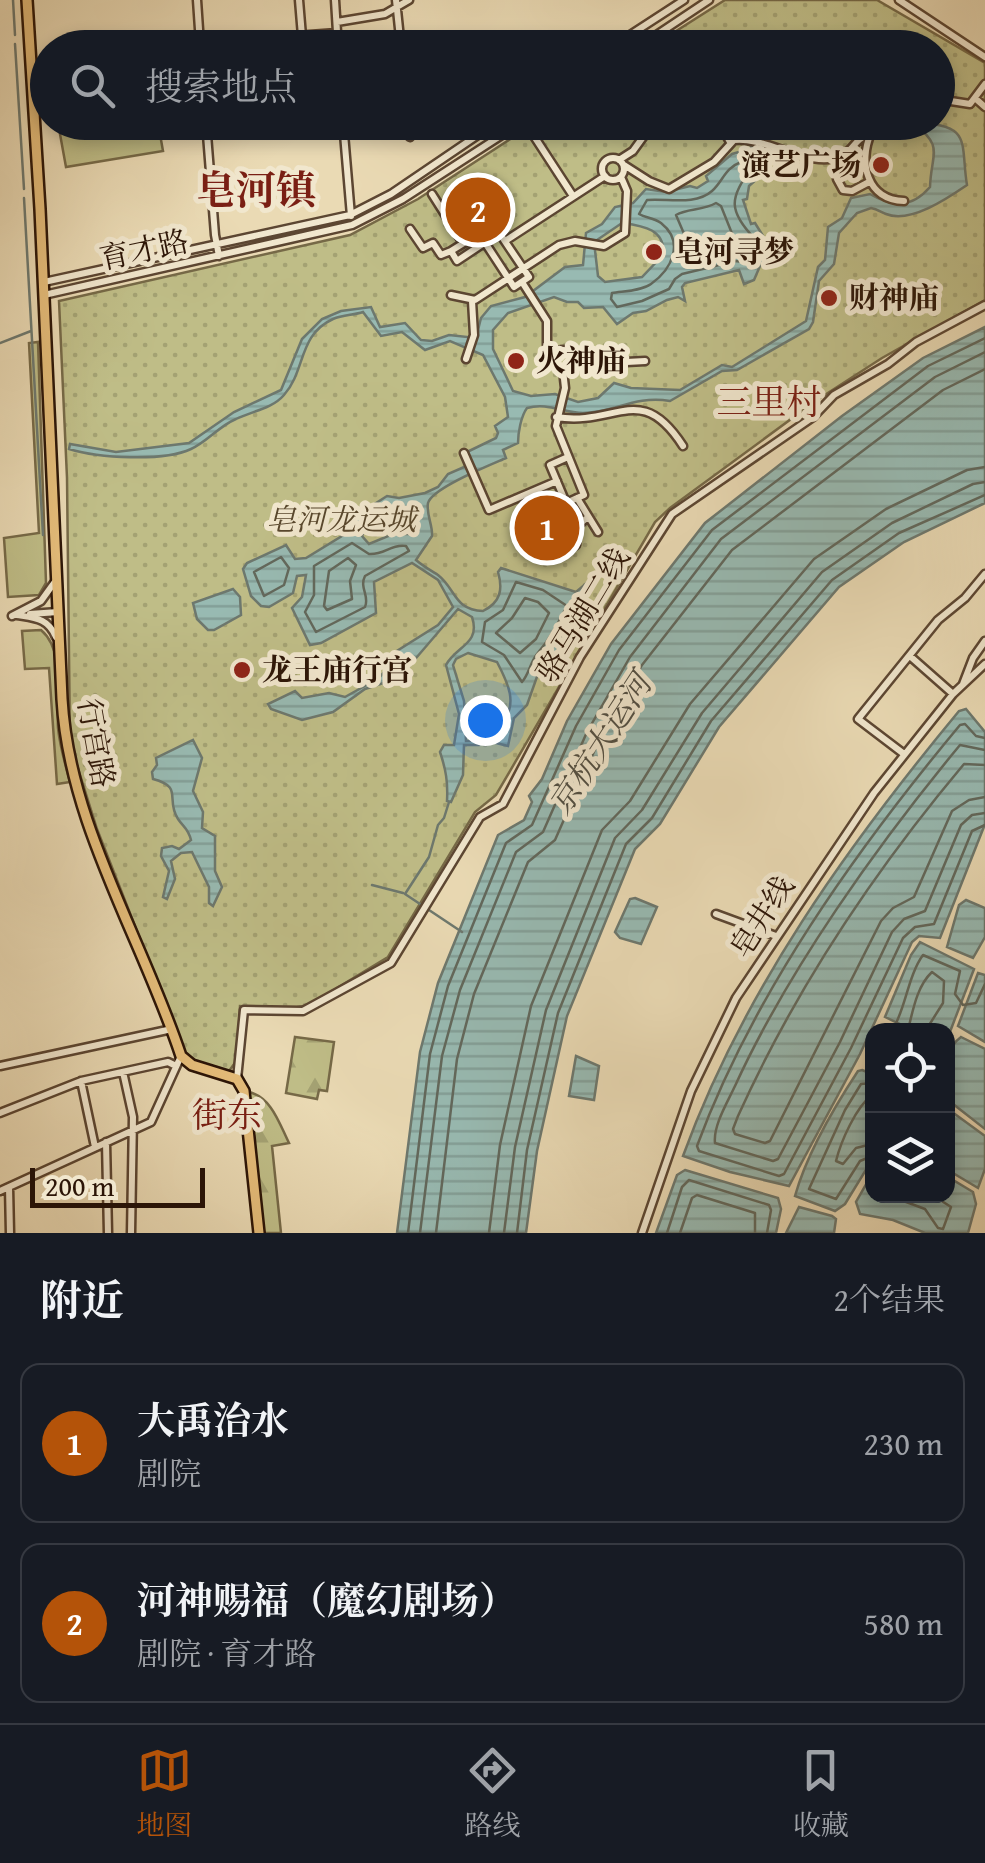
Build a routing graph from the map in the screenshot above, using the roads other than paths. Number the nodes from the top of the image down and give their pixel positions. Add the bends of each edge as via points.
1 (27, 0) edge
2 (197, 0) edge
3 (300, 0) edge
4 (335, 0) edge
5 (410, 0) edge
6 (684, 0) edge
7 (709, 0) edge
8 (899, 0) edge
9 (396, 4) edge
10 (669, 4) edge
11 (337, 22) junction
12 (199, 30) edge
13 (302, 30) edge
14 (338, 30) edge
15 (398, 30) edge
16 (634, 30) edge
17 (663, 30) edge
18 (944, 30) edge
19 (955, 37) edge
20 (30, 50) edge
21 (985, 57) edge
22 (985, 84) edge
23 (976, 100) junction
24 (955, 103) edge
25 (985, 107) edge
26 (35, 140) edge
27 (207, 140) edge
28 (344, 140) edge
29 (470, 140) edge
30 (494, 140) edge
31 (537, 140) edge
32 (639, 140) edge
33 (742, 140) edge
34 (752, 140) edge
35 (862, 140) edge
36 (868, 140) edge
37 (730, 142) joint
38 (601, 150) dead end
39 (838, 157) junction
40 (607, 160) junction
41 (621, 162) junction
42 (842, 168) junction
43 (864, 169) junction
44 (605, 176) junction
45 (621, 177) junction
46 (870, 182) junction
47 (432, 194) dead end
48 (573, 196) junction
49 (904, 201) dead end
50 (350, 214) junction
51 (352, 225) junction
52 (410, 228) dead end
53 (480, 239) junction
54 (505, 241) junction
55 (463, 243) junction
56 (216, 244) junction
57 (451, 251) junction
58 (219, 256) junction
59 (523, 269) junction
60 (508, 279) junction
61 (44, 282) junction
62 (522, 282) junction
63 (44, 295) junction
64 (451, 295) dead end
65 (472, 301) junction
66 (985, 306) edge
67 (554, 355) junction
68 (466, 359) dead end
69 (646, 361) dead end
70 (567, 368) junction
71 (556, 417) junction
72 (683, 446) dead end
73 (464, 453) dead end
74 (568, 457) junction
75 (557, 481) junction
76 (577, 498) junction
77 (587, 518) junction
78 (598, 532) dead end
79 (549, 558) dead end
80 (57, 568) junction
81 (984, 576) edge
82 (985, 587) edge
83 (59, 612) junction
84 (0, 616) edge
85 (14, 616) junction
86 (985, 642) edge
87 (60, 651) junction
88 (911, 657) junction
89 (985, 664) edge
90 (963, 685) junction
91 (953, 694) junction
92 (904, 754) junction
93 (716, 914) dead end
94 (776, 936) junction
95 (172, 1029) junction
96 (179, 1061) junction
97 (0, 1066) edge
98 (123, 1072) junction
99 (237, 1079) junction
100 (81, 1081) junction
101 (0, 1113) edge
102 (132, 1130) junction
103 (106, 1142) junction
104 (95, 1147) junction
105 (9, 1186) junction
106 (0, 1191) edge
107 (10, 1233) edge
108 (108, 1233) edge
109 (132, 1233) edge
110 (259, 1233) edge
111 (642, 1233) edge

1 - 20 main road, 行宫路
2 - 12 street
3 - 13 street
4 - 11 street
5 - 9 street
6 - 10 street
7 - 17 street
8 - 18 street
9 - 11 street
9 - 15 street
10 - 16 street
11 - 14 street
19 - 21 street
22 - 23 street
23 - 24 street
23 - 25 street
26 - 61 main road, 行宫路
27 - 56 street
28 - 50 street
29 - 50 street, 育才路
30 - 51 street, 育才路
31 - 48 street
32 - 41 street
33 - 37 street
34 - 39 street via 811,157
35 - 39 street
36 - 43 street
37 - 41 street via 714,162 669,189
38 - 40 street
39 - 42 street
40 - 41 street
40 - 44 street
41 - 45 street
42 - 43 street
42 - 46 street via 837,179 843,190
43 - 46 street
44 - 45 street
44 - 48 street
45 - 59 street via 625,233 604,246 564,243
46 - 49 street
47 - 55 street
48 - 54 street
50 - 51 street
50 - 56 street, 育才路
51 - 58 street, 育才路
52 - 57 street via 423,248 433,243 441,255
53 - 54 street via 496,228
53 - 55 street
53 - 57 street via 481,246 458,261
53 - 60 street
54 - 59 street
55 - 57 street
56 - 58 street
56 - 61 street, 育才路
58 - 63 street, 育才路
59 - 60 street
59 - 62 street via 528,278
60 - 62 street via 514,287
60 - 65 street
61 - 63 main road, 行宫路
62 - 67 street via 547,321
63 - 80 main road, 行宫路
64 - 65 street
65 - 68 street via 474,335
66 - 99 street, 骆马湖二线 via 834,395 813,417 664,522 580,657 504,804 480,817 390,963 303,1012 244,1010
67 - 70 street via 553,364
67 - 70 street via 566,351 572,359
69 - 70 street
70 - 71 street
71 - 72 street via 585,420 646,410 664,420
71 - 74 street
73 - 75 street via 489,510
74 - 75 street via 550,465
74 - 76 street via 584,495
75 - 76 street via 566,503
76 - 77 street
77 - 78 street
77 - 79 street via 578,525 576,545
80 - 83 main road, 行宫路
80 - 85 street via 46,596
81 - 82 street
81 - 88 street
83 - 85 street
83 - 87 main road, 行宫路
84 - 85 street
85 - 87 street via 48,623
86 - 90 street
87 - 95 main road, 行宫路 via 64,734 78,794
88 - 91 street
88 - 92 street via 858,719
89 - 90 street, 皂井线
90 - 91 street, 皂井线
91 - 92 street, 皂井线
92 - 94 street, 皂井线
93 - 94 street
94 - 111 street, 皂井线 via 714,1038
95 - 96 main road, 行宫路
95 - 97 street
96 - 98 street
96 - 99 main road
96 - 102 street via 154,1118
98 - 100 street
98 - 102 street
99 - 110 main road via 244,1092
100 - 101 street
100 - 104 street
102 - 103 street
102 - 109 street
103 - 104 street
103 - 108 street
104 - 105 street
105 - 106 street
105 - 107 street

